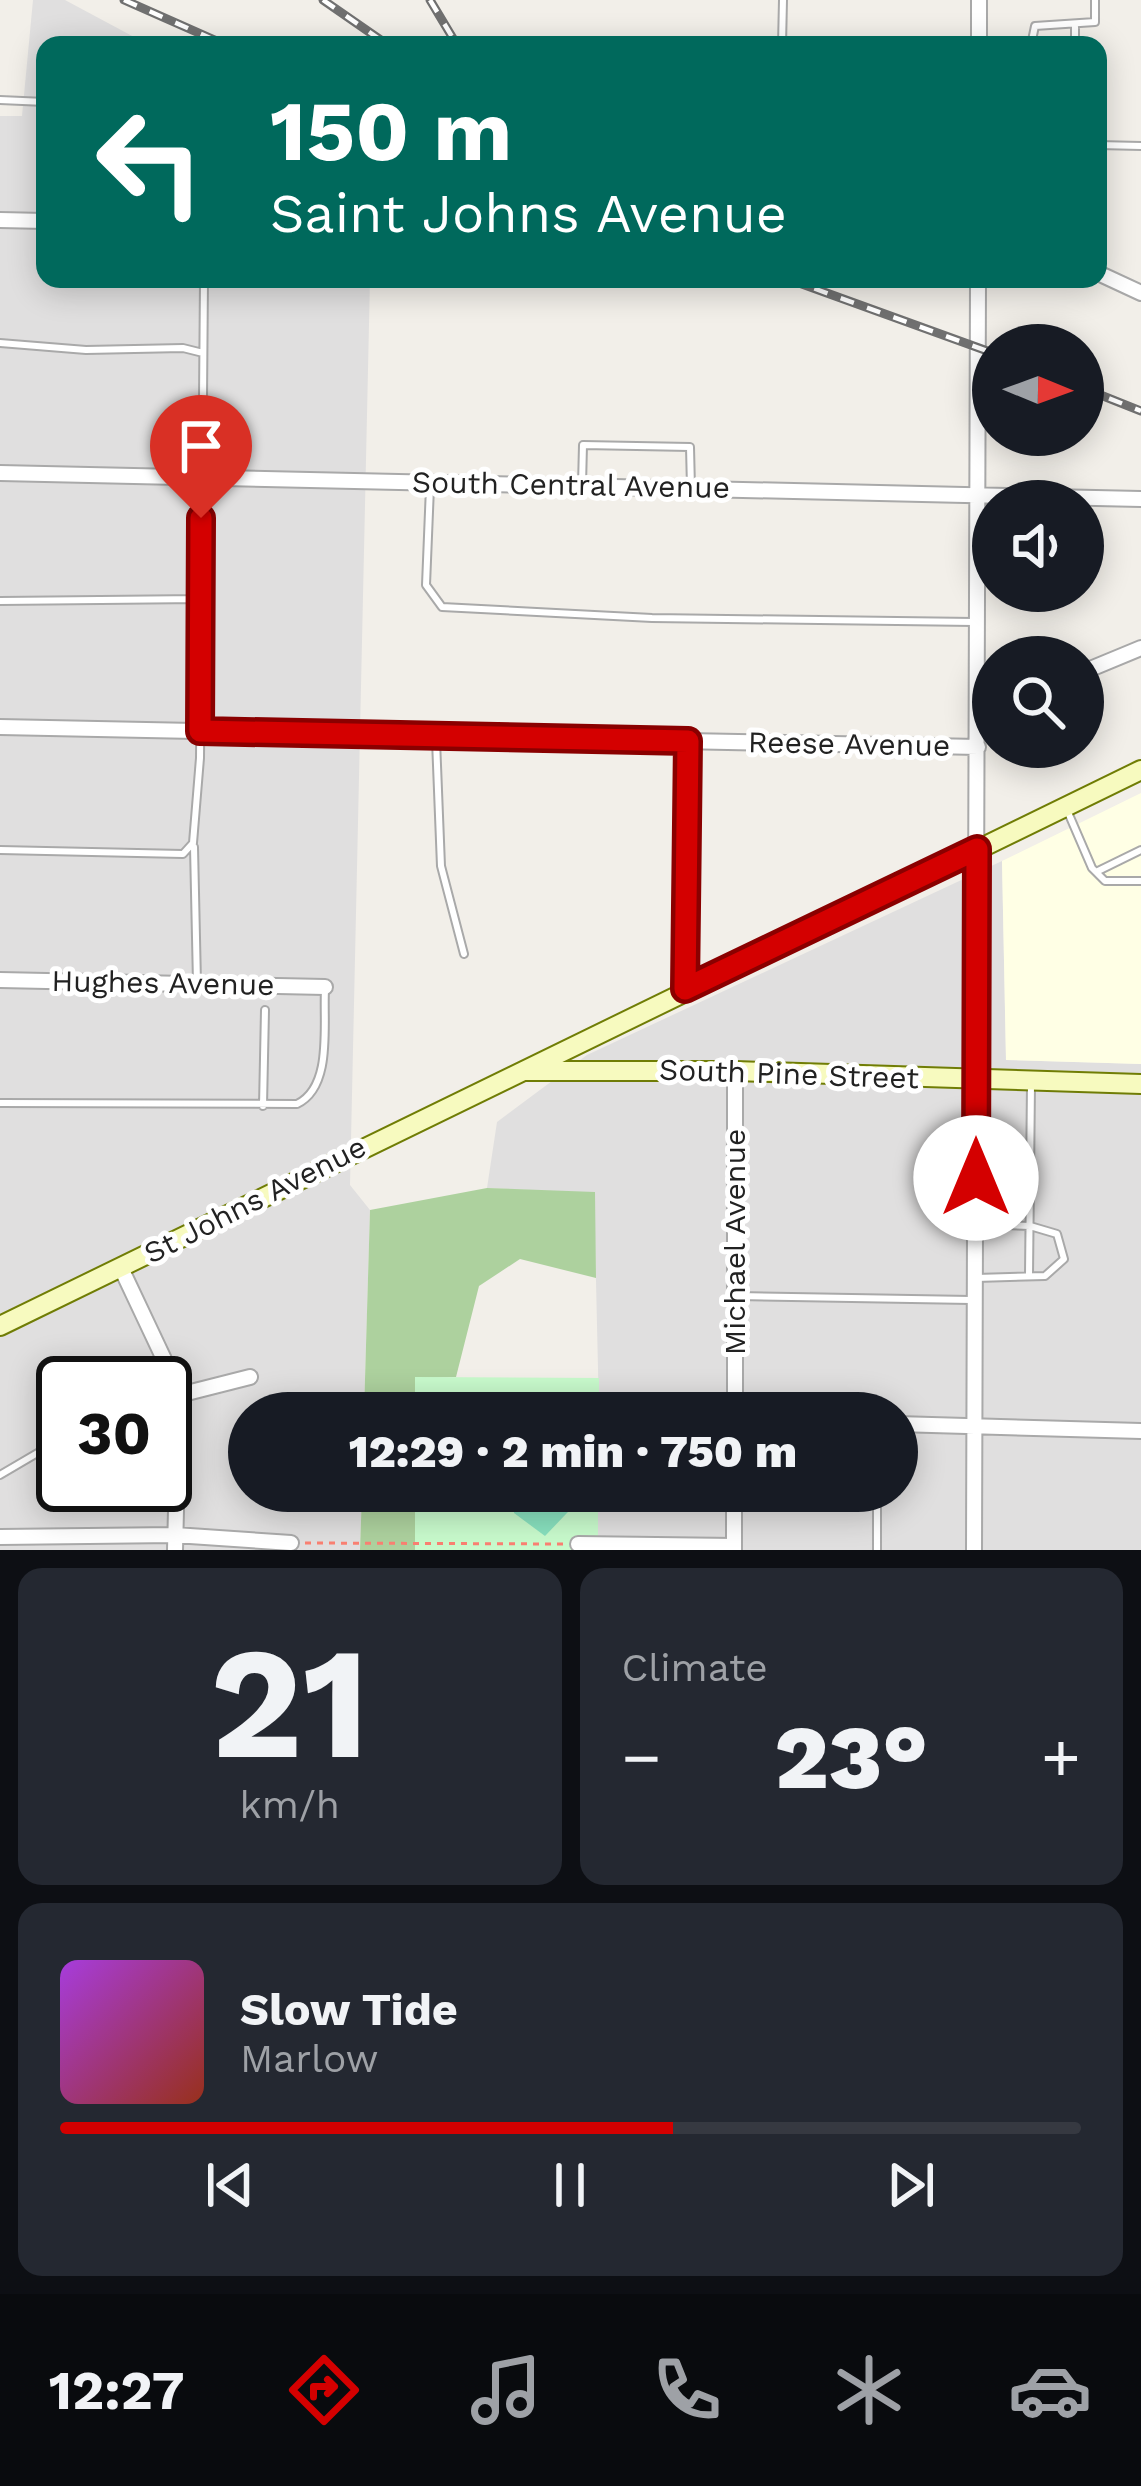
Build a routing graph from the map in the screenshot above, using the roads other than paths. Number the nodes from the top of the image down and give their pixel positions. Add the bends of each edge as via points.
1 (783, 0) edge
2 (979, 0) edge
3 (1095, 0) edge
4 (1075, 26) junction
5 (782, 36) edge
6 (979, 36) edge
7 (1032, 36) edge
8 (1075, 36) edge
9 (0, 100) edge
10 (36, 101) edge
11 (1107, 145) edge
12 (1141, 146) edge
13 (0, 220) edge
14 (36, 221) edge
15 (1107, 277) edge
16 (204, 288) edge
17 (978, 288) edge
18 (1141, 293) edge
19 (0, 343) edge
20 (203, 353) junction
21 (0, 473) edge
22 (201, 478) junction
23 (978, 480) edge
24 (430, 483) junction
25 (582, 486) junction
26 (691, 488) junction
27 (972, 493) edge
28 (1104, 498) edge
29 (1141, 499) edge
30 (201, 599) junction
31 (0, 601) edge
32 (978, 612) edge
33 (978, 623) junction
34 (978, 636) edge
35 (1141, 648) edge
36 (1104, 663) edge
37 (0, 728) edge
38 (200, 731) junction
39 (436, 736) junction
40 (688, 741) junction
41 (972, 747) edge
42 (977, 768) edge
43 (1141, 770) edge
44 (1066, 807) junction
45 (194, 843) junction
46 (977, 849) junction
47 (0, 850) edge
48 (1141, 850) edge
49 (1094, 870) junction
50 (1141, 881) edge
51 (464, 954) dead end
52 (0, 980) edge
53 (197, 984) junction
54 (325, 987) joint
55 (685, 989) junction
56 (265, 1010) dead end
57 (735, 1071) junction
58 (510, 1073) junction
59 (977, 1079) junction
60 (1031, 1081) junction
61 (1141, 1084) edge
62 (0, 1103) edge
63 (263, 1106) junction
64 (976, 1224) junction
65 (1030, 1226) junction
66 (121, 1268) junction
67 (1029, 1276) junction
68 (976, 1278) junction
69 (735, 1296) junction
70 (976, 1300) junction
71 (0, 1326) edge
72 (157, 1356) edge
73 (250, 1377) dead end
74 (192, 1390) edge
75 (735, 1392) edge
76 (918, 1425) edge
77 (975, 1426) junction
78 (1141, 1431) edge
79 (36, 1454) edge
80 (0, 1475) edge
81 (174, 1512) edge
82 (734, 1512) edge
83 (877, 1512) edge
84 (0, 1537) edge
85 (175, 1542) edge
86 (578, 1544) road end
87 (291, 1546) edge
88 (734, 1548) edge
89 (877, 1550) edge
90 (974, 1550) edge

1 - 5 lane
2 - 6 street
3 - 4 lane via 1095,22
4 - 7 lane via 1035,26
4 - 8 lane
9 - 10 lane
11 - 12 lane
13 - 14 street
15 - 18 street
16 - 20 lane
17 - 23 street
19 - 20 lane
20 - 22 lane
21 - 22 street, South Central Avenue
22 - 24 street, South Central Avenue
22 - 30 lane
24 - 25 street, South Central Avenue
24 - 33 lane via 426,585 442,607
25 - 26 street, South Central Avenue
25 - 26 lane via 584,445 648,446 691,447
26 - 27 street, South Central Avenue
28 - 29 street, South Central Avenue
30 - 31 lane
30 - 38 lane
32 - 33 street
33 - 34 street
35 - 36 street
37 - 38 street, Reese Avenue
38 - 39 street, Reese Avenue
38 - 45 lane
39 - 40 street, Reese Avenue
39 - 51 lane via 441,866
40 - 41 street, Reese Avenue
40 - 55 street
42 - 46 street
43 - 44 main road, St Johns Avenue
44 - 46 main road, St Johns Avenue
44 - 49 lane
45 - 47 lane via 182,854
45 - 53 lane
46 - 55 main road, St Johns Avenue
46 - 59 street
48 - 49 lane
49 - 50 lane via 1105,881
52 - 53 street, Hughes Avenue
53 - 54 street, Hughes Avenue
54 - 63 lane via 314,1092 291,1106
55 - 58 main road, St Johns Avenue
56 - 63 lane
57 - 58 main road, South Pine Street
57 - 59 main road, South Pine Street
57 - 69 street, Michael Avenue
58 - 66 main road, St Johns Avenue
59 - 60 main road, South Pine Street
59 - 64 street
60 - 61 main road, South Pine Street
60 - 65 lane
62 - 63 lane
64 - 65 lane
64 - 68 street
65 - 67 lane
65 - 67 lane via 1057,1234 1064,1259 1045,1276
66 - 71 main road, St Johns Avenue
66 - 72 street
67 - 68 lane
68 - 70 street
69 - 70 lane
69 - 75 street, Michael Avenue
70 - 77 street
73 - 74 street
76 - 77 street
77 - 78 street
77 - 90 street
79 - 80 lane
81 - 85 street
82 - 88 street
83 - 89 lane
84 - 85 street
85 - 87 street
86 - 88 street

